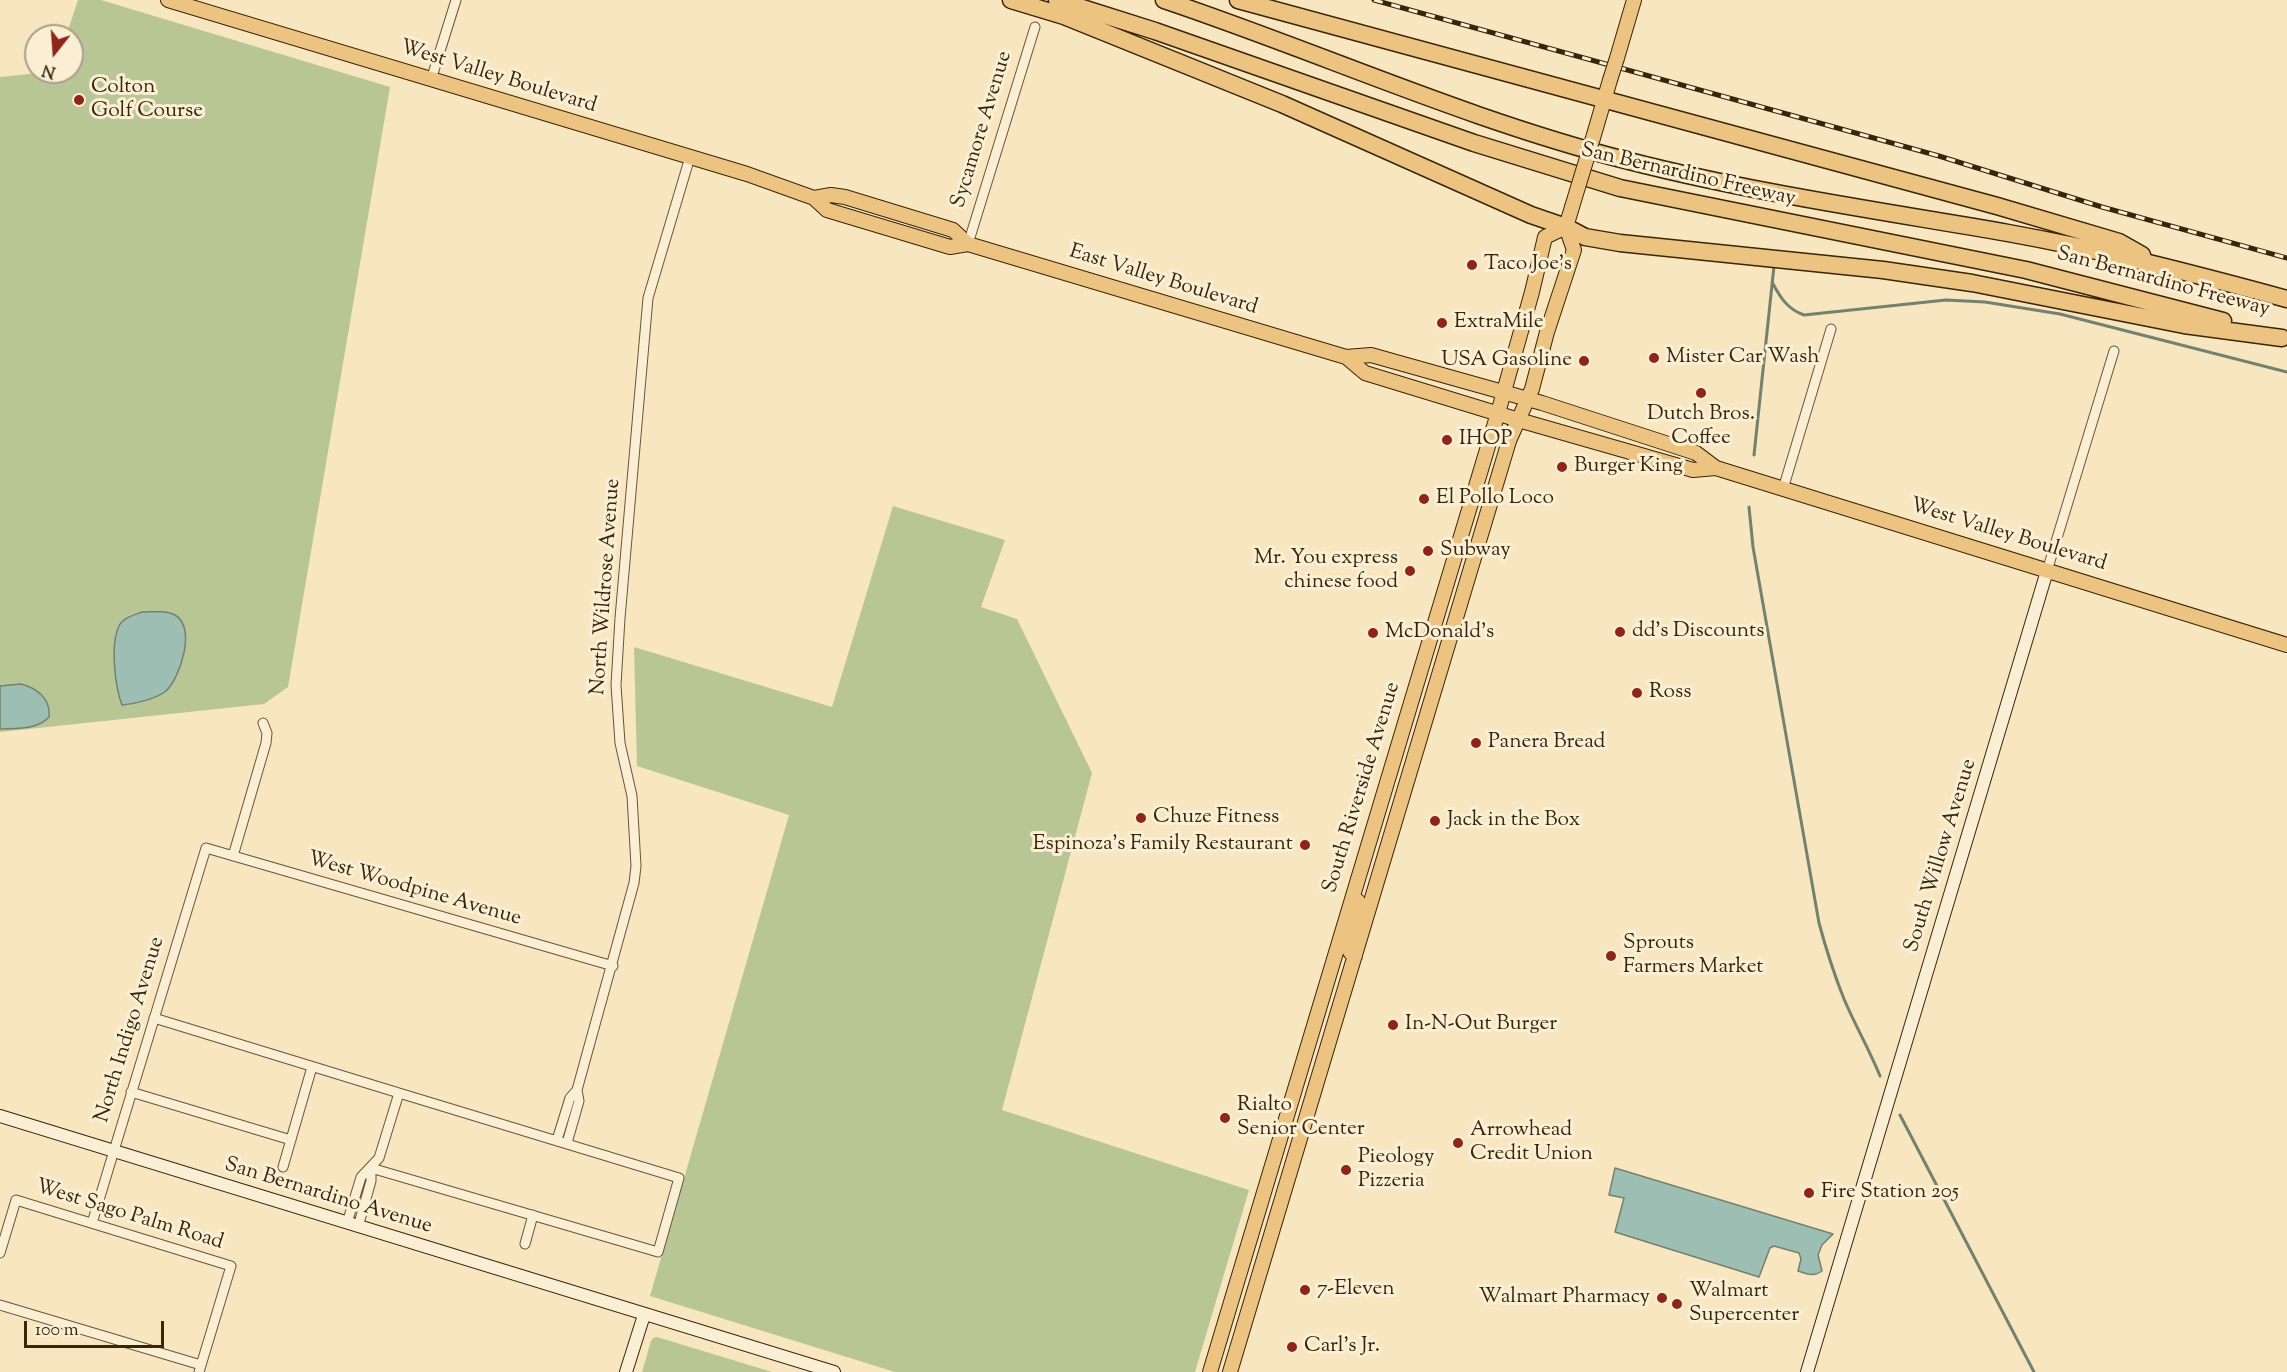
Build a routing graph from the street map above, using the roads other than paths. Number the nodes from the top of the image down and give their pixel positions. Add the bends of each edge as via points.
1 (168, 0) edge
2 (456, 0) edge
3 (1011, 0) edge
4 (1057, 0) edge
5 (1164, 0) edge
6 (1238, 0) edge
7 (1634, 0) edge
8 (1035, 27) dead end
9 (431, 80) junction
10 (1602, 109) junction
11 (690, 157) junction
12 (1566, 227) junction
13 (968, 244) junction
14 (2158, 264) junction
15 (2287, 299) edge
16 (1831, 329) dead end
17 (2285, 339) edge
18 (2114, 351) dead end
19 (1346, 357) junction
20 (1508, 394) junction
21 (1527, 399) junction
22 (1508, 417) junction
23 (1716, 468) junction
24 (1783, 489) junction
25 (2047, 570) junction
26 (2287, 645) edge
27 (263, 723) dead end
28 (206, 848) joint
29 (233, 856) junction
30 (1354, 891) junction
31 (1355, 956) junction
32 (613, 966) junction
33 (154, 1018) junction
34 (312, 1067) junction
35 (578, 1090) junction
36 (131, 1092) junction
37 (399, 1093) junction
38 (0, 1116) edge
39 (291, 1140) junction
40 (557, 1140) junction
41 (567, 1143) junction
42 (113, 1150) junction
43 (283, 1167) dead end
44 (371, 1168) junction
45 (533, 1215) junction
46 (92, 1223) junction
47 (352, 1225) junction
48 (525, 1244) dead end
49 (0, 1253) edge
50 (0, 1305) edge
51 (644, 1314) junction
52 (200, 1368) edge
53 (626, 1372) edge
54 (834, 1372) edge
55 (1210, 1372) edge
56 (1230, 1372) edge
57 (1807, 1372) edge

1 - 9 main road, West Valley Boulevard
2 - 9 street
3 - 12 highway via 1064,16 1271,100
4 - 17 highway, San Bernardino Freeway via 1486,147 1620,188 2026,270
5 - 14 highway, San Bernardino Freeway via 1484,117 1627,161 1783,195 2010,233
6 - 10 highway
7 - 10 main road, South Riverside Avenue, bridge
8 - 13 street, Sycamore Avenue
9 - 11 main road, West Valley Boulevard
10 - 12 main road, South Riverside Avenue, bridge
10 - 14 highway via 1987,203 2108,238
11 - 13 main road, West Valley Boulevard via 814,198 845,197 953,230
11 - 32 street, North Wildrose Avenue via 647,308 616,685 620,743 632,796 636,866
12 - 17 highway via 1585,237 1620,243 1883,270 1972,283 2184,325
12 - 20 main road, South Riverside Avenue via 1545,237
12 - 21 main road, South Riverside Avenue via 1574,250
13 - 19 main road, East Valley Boulevard
14 - 15 highway, San Bernardino Freeway
16 - 24 street
18 - 25 street, South Willow Avenue
19 - 20 main road, East Valley Boulevard via 1371,354
19 - 22 main road, East Valley Boulevard via 1365,373
20 - 21 main road, West Valley Boulevard
20 - 22 main road, South Riverside Avenue
21 - 22 main road, South Riverside Avenue
21 - 23 main road, West Valley Boulevard via 1696,453
22 - 23 main road, West Valley Boulevard via 1694,470
22 - 30 main road, South Riverside Avenue
22 - 31 main road, South Riverside Avenue
23 - 24 main road, West Valley Boulevard
24 - 25 main road, West Valley Boulevard
25 - 26 main road, West Valley Boulevard
25 - 57 street, South Willow Avenue
27 - 29 street via 266,743
28 - 29 street, West Woodpine Avenue
28 - 33 street, North Indigo Avenue
29 - 32 street, West Woodpine Avenue
30 - 31 main road via 1359,904 1349,945
30 - 55 main road, South Riverside Avenue
31 - 56 main road, South Riverside Avenue
32 - 35 street, North Wildrose Avenue
33 - 34 street
33 - 36 street, North Indigo Avenue
34 - 37 street
34 - 39 street
35 - 40 street, North Wildrose Avenue via 570,1098
35 - 41 street, North Wildrose Avenue via 579,1101
36 - 39 street
36 - 42 street, North Indigo Avenue
37 - 40 street
37 - 44 street via 383,1147
38 - 42 street, San Bernardino Avenue
39 - 43 street
40 - 41 street
41 - 45 street via 679,1178 658,1252
42 - 46 street, North Indigo Avenue
42 - 47 street, San Bernardino Avenue
44 - 45 street
44 - 47 street via 371,1181
45 - 48 street
46 - 49 street, West Sago Palm Road via 16,1200
46 - 52 street, West Sago Palm Road via 231,1266
47 - 51 street, San Bernardino Avenue
50 - 52 street
51 - 53 street
51 - 54 street, San Bernardino Avenue

